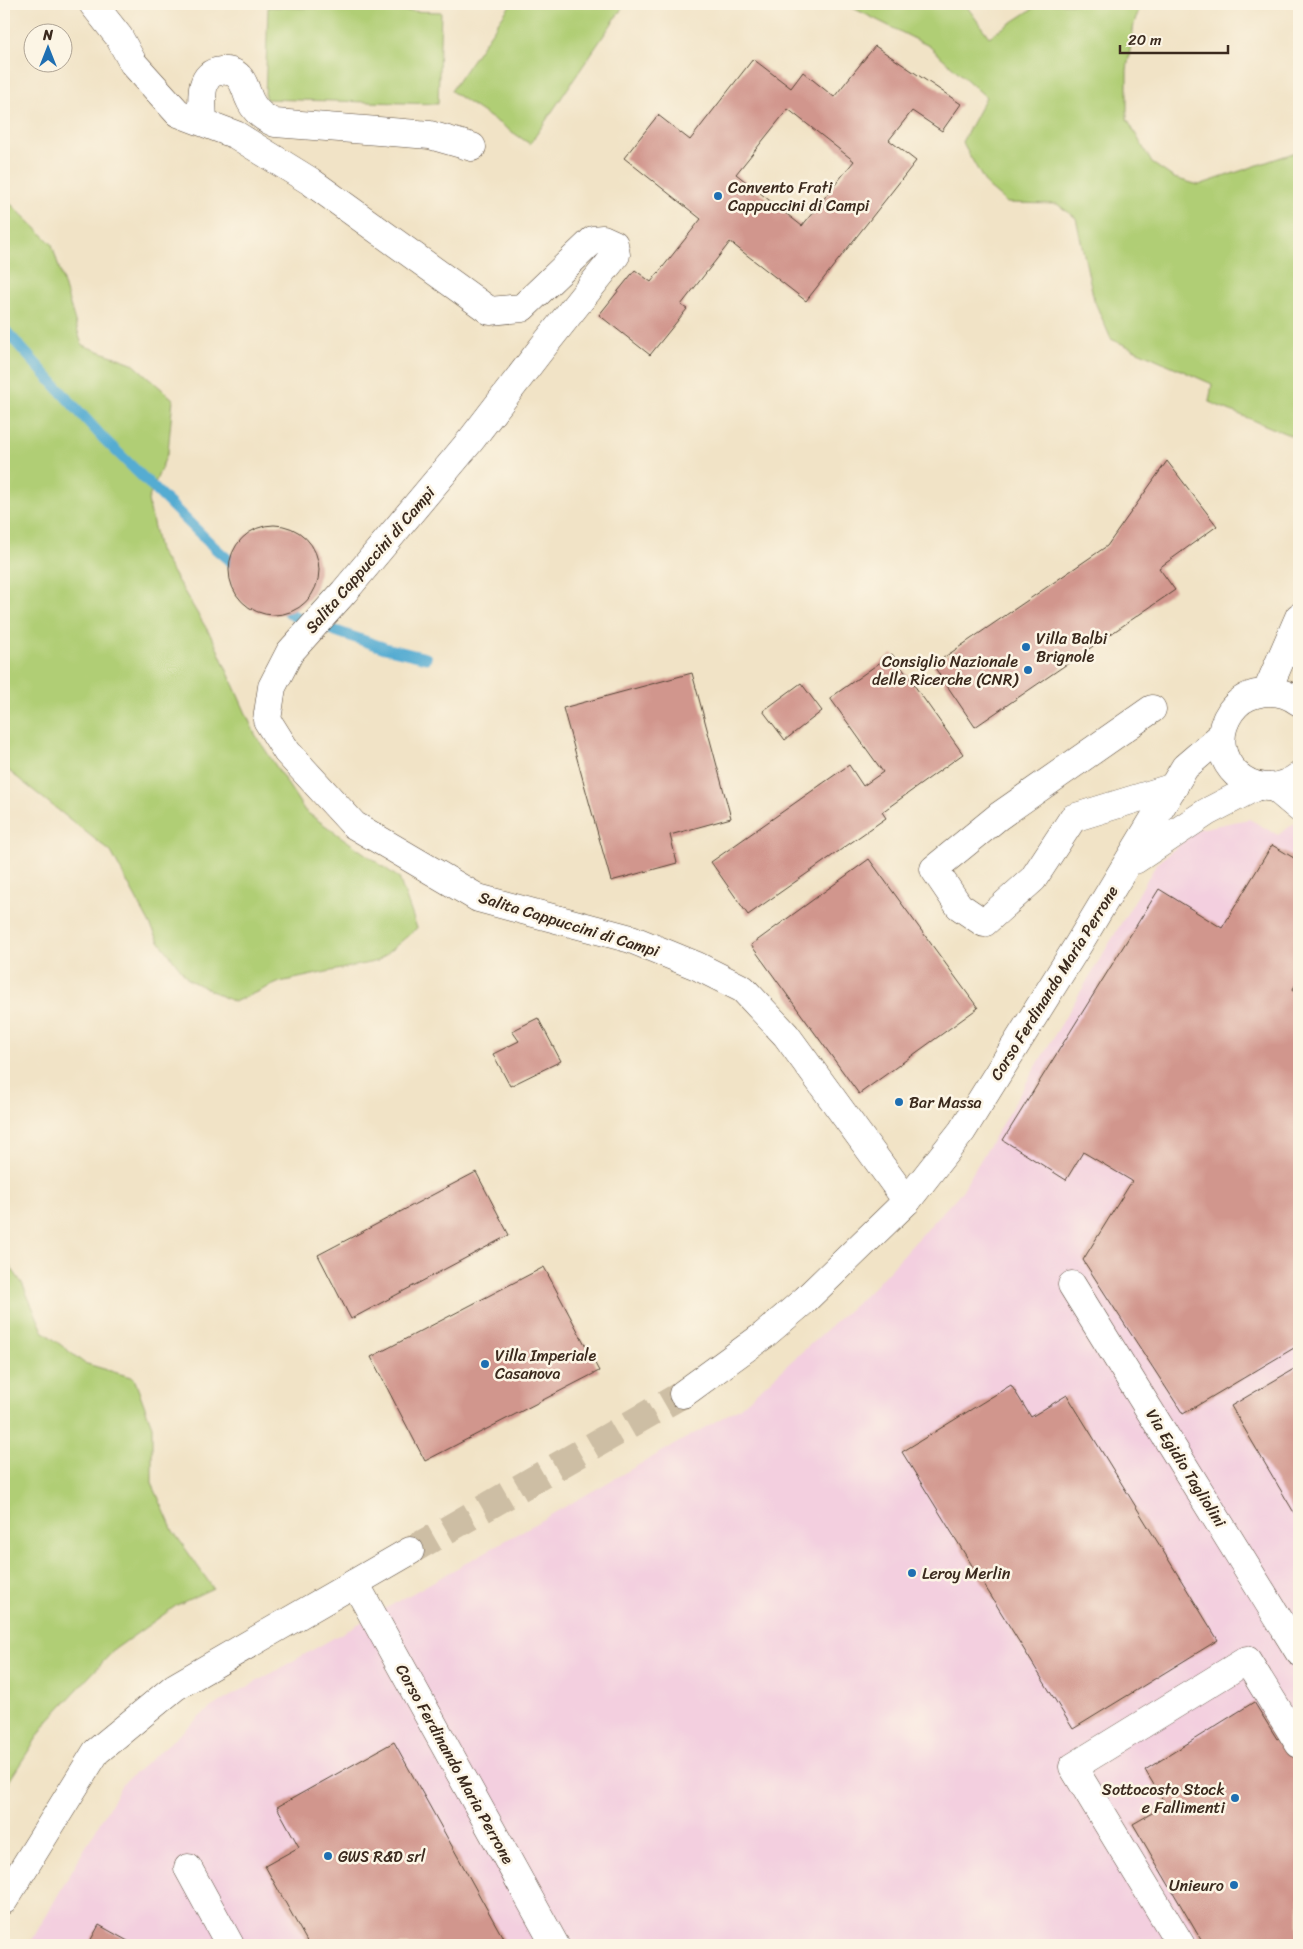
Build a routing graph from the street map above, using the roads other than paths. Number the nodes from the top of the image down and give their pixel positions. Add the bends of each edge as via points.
1 (93, 4) edge
2 (203, 122) junction
3 (472, 147) dead end
4 (1299, 617) edge
5 (1267, 691) junction
6 (1299, 702) edge
7 (1152, 709) dead end
8 (1221, 736) junction
9 (1299, 776) edge
10 (1174, 787) junction
11 (1266, 787) junction
12 (1299, 808) edge
13 (1127, 865) junction
14 (907, 1201) junction
15 (1072, 1285) dead end
16 (683, 1394) tunnel mouth
17 (410, 1551) tunnel mouth
18 (355, 1582) junction
19 (1299, 1652) edge
20 (1299, 1744) edge
21 (188, 1868) dead end
22 (4, 1900) edge
23 (230, 1945) edge
24 (555, 1945) edge
25 (1182, 1945) edge

1 - 2 street, Salita Cappuccini di Campi via 120,37 133,64 178,113
2 - 3 street via 204,82 214,72 228,71 244,83 253,109 275,123 430,135
2 - 14 street, Salita Cappuccini di Campi via 236,135 310,181 490,311 522,308 594,240 603,239 614,244 616,255 606,270 471,440 290,652 272,687 267,720 287,752 354,825 478,898 630,940 697,966 743,989 786,1034
4 - 5 street
5 - 6 street via 1284,693
5 - 8 street, Corso Ferdinando Maria Perrone via 1250,695 1235,705 1225,720
7 - 10 street via 999,816 934,869 959,906 984,923 1033,879 1073,818
8 - 10 street, Corso Ferdinando Maria Perrone via 1185,767
8 - 11 street via 1222,753 1230,768 1242,780
9 - 11 street, Corso Ferdinando Maria Perrone via 1290,783
10 - 13 street, Corso Ferdinando Maria Perrone
11 - 12 street
11 - 13 street, Corso Ferdinando Maria Perrone via 1207,812
13 - 14 street, Corso Ferdinando Maria Perrone via 962,1131
14 - 16 street, Corso Ferdinando Maria Perrone via 805,1300 764,1335
15 - 19 street, Via Egidio Tagliolini
17 - 18 street
18 - 22 street via 175,1686 96,1752
18 - 24 street, Corso Ferdinando Maria Perrone
20 - 25 street via 1247,1660 1073,1767
21 - 23 street

